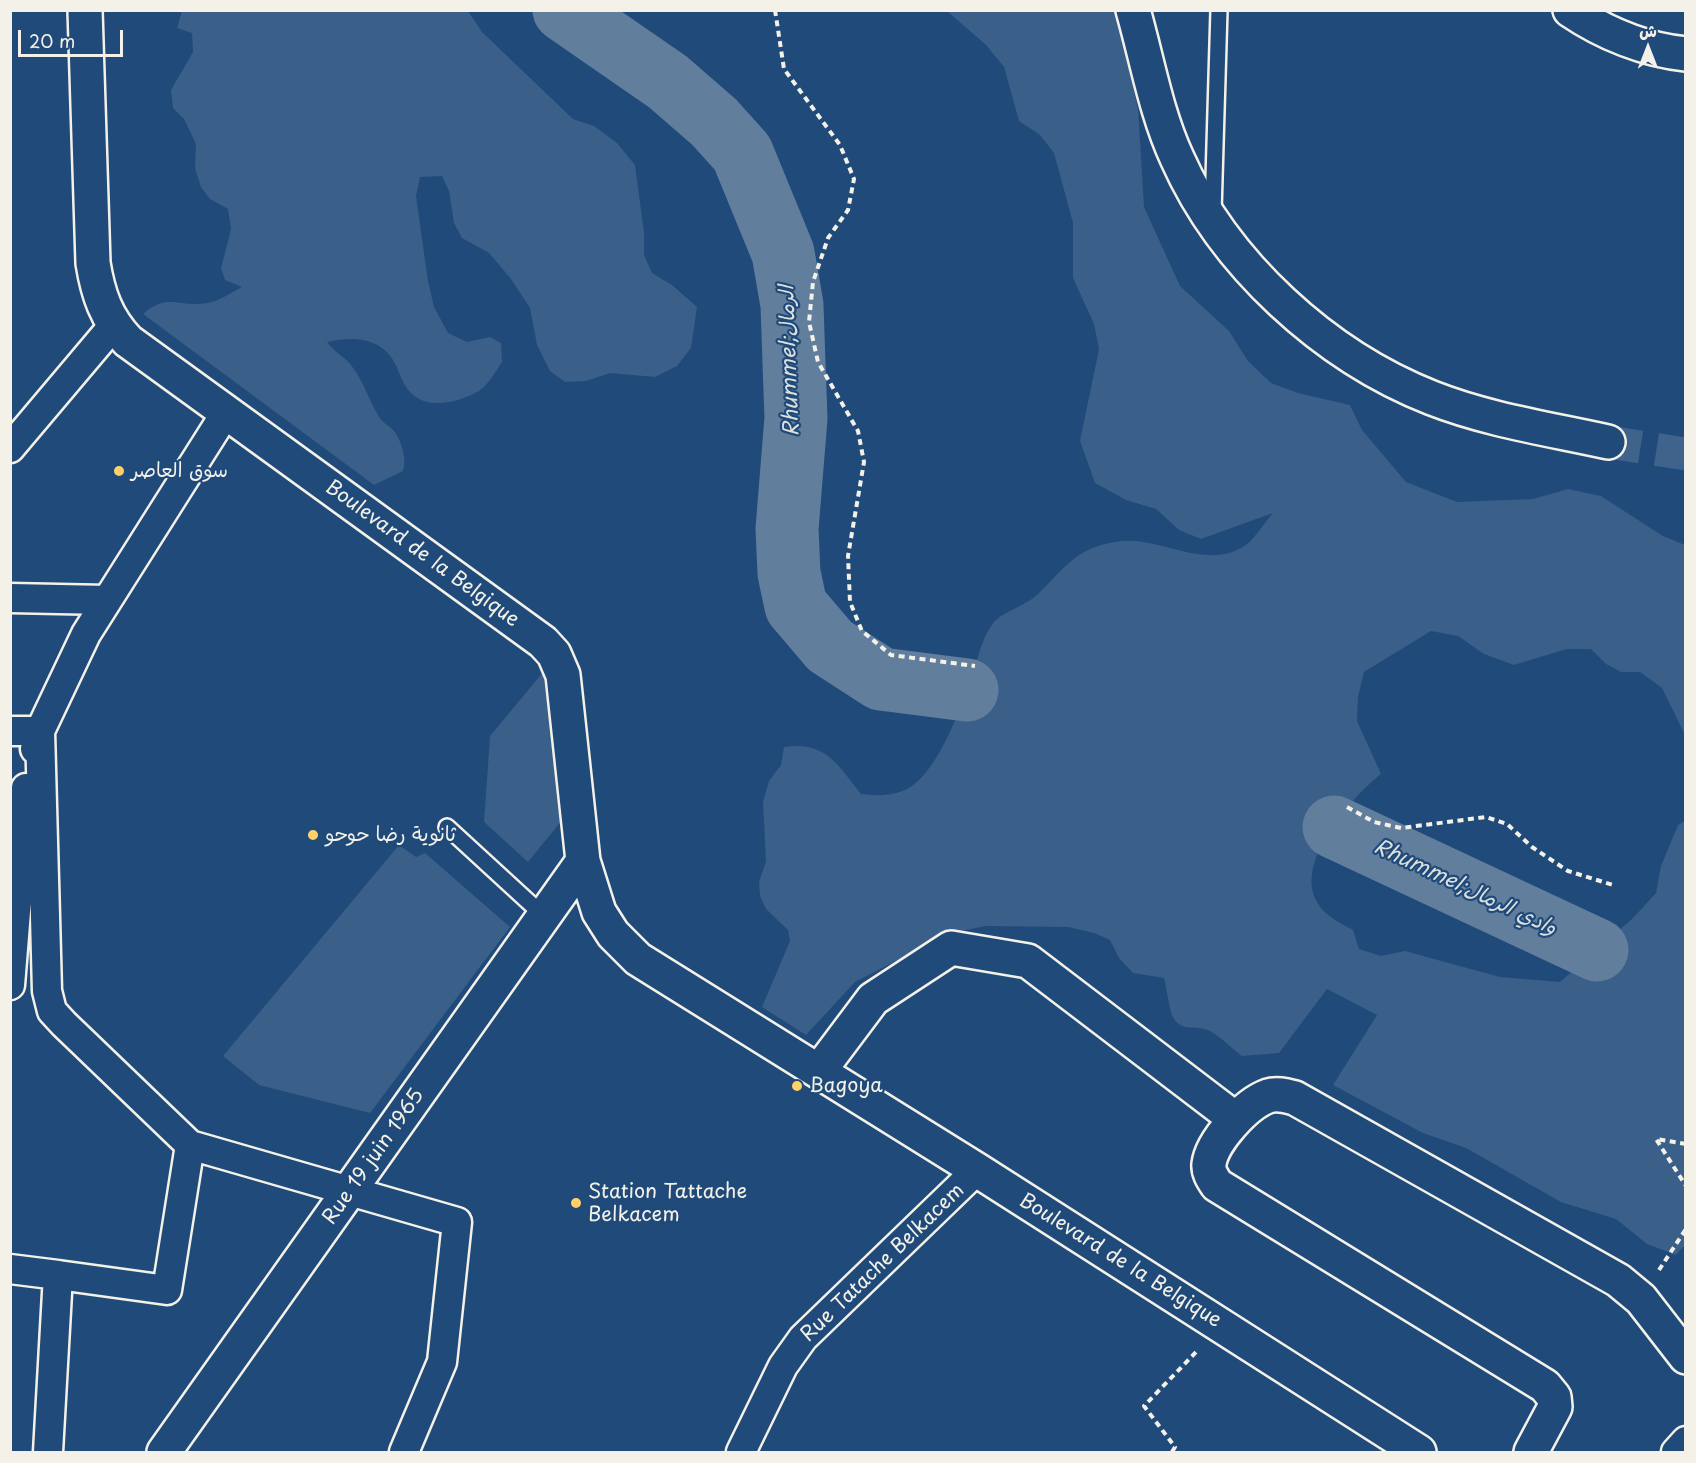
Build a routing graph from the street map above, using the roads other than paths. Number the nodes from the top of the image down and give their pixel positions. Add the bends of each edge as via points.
1 (85, 10) edge
2 (1133, 10) edge
3 (1219, 10) edge
4 (1570, 10) edge
5 (1686, 54) edge
6 (1213, 221) junction
7 (113, 326) junction
8 (227, 411) junction
9 (1608, 442) tunnel mouth
10 (10, 448) edge
11 (10, 598) edge
12 (107, 600) junction
13 (10, 731) edge
14 (40, 731) junction
15 (447, 827) dead end
16 (583, 861) junction
17 (545, 917) junction
18 (10, 985) edge
19 (813, 1068) junction
20 (1234, 1118) junction
21 (190, 1145) junction
22 (977, 1170) junction
23 (349, 1192) junction
24 (10, 1269) edge
25 (58, 1275) junction
26 (1686, 1357) edge
27 (1686, 1441) edge
28 (48, 1452) edge
29 (164, 1452) edge
30 (404, 1452) edge
31 (741, 1452) edge
32 (1419, 1452) edge
33 (1531, 1452) edge
34 (1676, 1452) edge

1 - 7 main road, Boulevard de la Belgique via 93,263 101,302
2 - 6 main road via 1175,156
3 - 6 lane
4 - 5 main road via 1639,44
6 - 9 main road via 1281,299 1365,365 1432,398 1473,412
7 - 8 main road, Boulevard de la Belgique via 128,341
7 - 10 street
8 - 12 street
8 - 16 main road, Boulevard de la Belgique via 543,642 554,654 563,675
11 - 12 street
12 - 14 street via 75,655
13 - 14 street
14 - 18 street via 27,776
14 - 21 street via 47,991 52,1011
15 - 17 lane
16 - 17 main road, Rue 19 juin 1965
16 - 19 main road, Boulevard de la Belgique via 599,912 613,934 638,959
17 - 23 main road, Rue 19 juin 1965
19 - 20 main road via 873,999 951,948 1028,961
19 - 22 main road, Boulevard de la Belgique
20 - 26 main road via 1268,1096 1295,1098 1618,1280 1641,1299
20 - 33 main road via 1209,1163 1217,1185 1545,1386 1554,1397 1555,1407
21 - 23 street
21 - 25 street via 167,1290
22 - 31 street, Rue Tatache Belkacem via 804,1338 783,1366
22 - 32 main road, Boulevard de la Belgique
23 - 29 main road, Rue 19 juin 1965
23 - 30 street via 457,1222 442,1362
24 - 25 street
25 - 28 street
27 - 34 street

